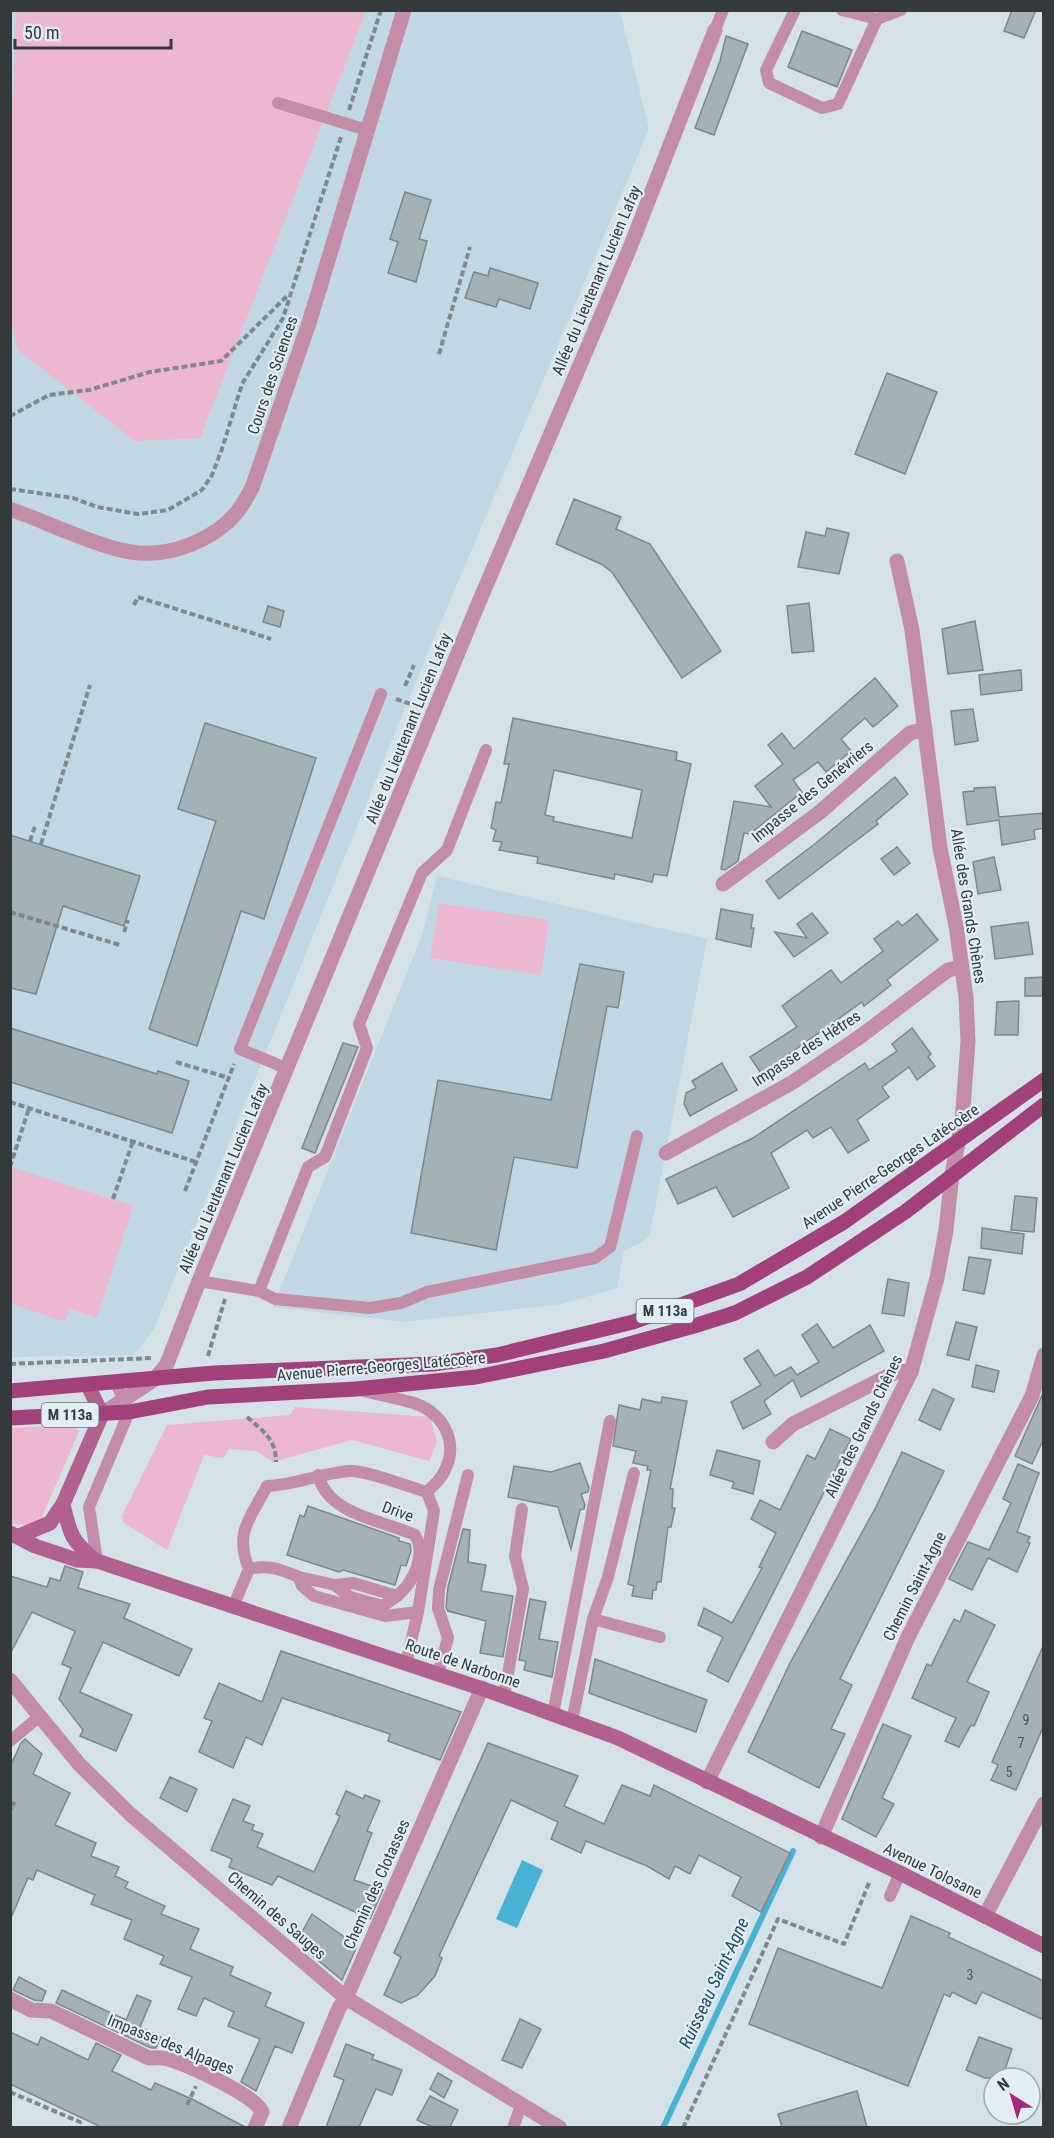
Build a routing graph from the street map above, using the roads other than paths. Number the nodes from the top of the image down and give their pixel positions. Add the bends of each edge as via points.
1 (404, 10) edge
2 (723, 10) edge
3 (795, 10) edge
4 (842, 10) edge
5 (901, 10) edge
6 (877, 19) junction
7 (715, 30) joint
8 (278, 103) dead end
9 (367, 130) junction
10 (10, 509) edge
11 (897, 561) dead end
12 (381, 694) dead end
13 (925, 729) junction
14 (486, 750) dead end
15 (723, 884) dead end
16 (961, 967) junction
17 (288, 1069) junction
18 (1044, 1080) edge
19 (1044, 1105) edge
20 (636, 1136) dead end
21 (958, 1143) junction
22 (666, 1153) dead end
23 (952, 1174) junction
24 (199, 1281) junction
25 (259, 1291) junction
26 (1044, 1355) edge
27 (911, 1372) junction
28 (154, 1379) junction
29 (116, 1383) junction
30 (88, 1386) junction
31 (356, 1389) junction
32 (10, 1391) edge
33 (126, 1406) junction
34 (102, 1414) junction
35 (10, 1418) edge
36 (610, 1420) dead end
37 (773, 1442) dead end
38 (634, 1473) dead end
39 (318, 1475) junction
40 (468, 1475) dead end
41 (427, 1492) junction
42 (63, 1504) junction
43 (522, 1509) dead end
44 (15, 1535) edge
45 (96, 1562) junction
46 (249, 1569) junction
47 (299, 1577) junction
48 (233, 1607) junction
49 (418, 1612) junction
50 (593, 1619) junction
51 (660, 1637) dead end
52 (406, 1663) junction
53 (438, 1674) junction
54 (12, 1686) edge
55 (482, 1688) junction
56 (504, 1696) junction
57 (553, 1714) junction
58 (40, 1716) junction
59 (572, 1720) junction
60 (10, 1741) edge
61 (707, 1782) junction
62 (1044, 1804) edge
63 (805, 1829) joint
64 (821, 1837) junction
65 (900, 1873) junction
66 (890, 1896) dead end
67 (985, 1916) junction
68 (1044, 1946) edge
69 (345, 1998) junction
70 (10, 1999) edge
71 (521, 2105) junction
72 (255, 2127) edge
73 (289, 2127) edge
74 (513, 2127) edge
75 (560, 2127) edge

1 - 9 street, Cours des Sciences
2 - 7 lane
3 - 6 lane via 766,70 769,83 822,108 838,104
4 - 6 lane
5 - 6 lane
7 - 17 street, Allée du Lieutenant Lucien Lafay via 629,250 479,602
8 - 9 lane
9 - 10 street, Cours des Sciences via 309,323 252,488 237,512 195,543 169,551 137,553
11 - 13 street, Allée des Grands Chênes via 912,630
12 - 17 lane via 240,1049
13 - 15 street, Impasse des Genévriers via 910,733 820,812
13 - 16 street, Allée des Grands Chênes
14 - 25 lane via 447,850 422,873 359,1024 367,1048 325,1157 308,1167
16 - 21 street, Allée des Grands Chênes via 968,1042
16 - 22 street, Impasse des Hêtres via 948,970 793,1082
17 - 24 street, Allée du Lieutenant Lucien Lafay
18 - 21 main road, Avenue Pierre-Georges Latécoère / M 113a
19 - 23 main road, Avenue Pierre-Georges Latécoère / M 113a
20 - 25 lane via 610,1246 595,1258 427,1292 401,1303 370,1308 275,1299
21 - 23 street, Allée des Grands Chênes
21 - 28 main road, Avenue Pierre-Georges Latécoère / M 113a via 844,1222 739,1284 633,1322 497,1355 432,1364 214,1372
23 - 27 street, Allée des Grands Chênes via 937,1278
23 - 31 main road, Avenue Pierre-Georges Latécoère / M 113a via 905,1212 807,1277 735,1313 604,1351 476,1377
24 - 25 lane
24 - 28 street, Allée du Lieutenant Lucien Lafay via 173,1353
26 - 64 street, Chemin Saint-Agne via 1032,1396 908,1637
27 - 37 street via 898,1371 793,1424
27 - 61 street, Allée des Grands Chênes
28 - 29 main road, Avenue Pierre-Georges Latécoère / M 113a
28 - 33 street, Allée du Lieutenant Lucien Lafay
29 - 30 main road, Avenue Pierre-Georges Latécoère / M 113a
29 - 33 lane
30 - 32 main road, Avenue Pierre-Georges Latécoère / M 113a
30 - 34 main road
31 - 33 main road, Avenue Pierre-Georges Latécoère / M 113a via 207,1397
31 - 41 lane via 415,1404 442,1423 451,1438 451,1450 443,1475
33 - 34 main road, Avenue Pierre-Georges Latécoère / M 113a
33 - 45 lane via 89,1507
34 - 35 main road, Avenue Pierre-Georges Latécoère / M 113a
34 - 42 main road, Route de Narbonne
36 - 57 lane
38 - 50 lane via 608,1577
39 - 41 lane via 353,1470
39 - 46 lane via 288,1485 267,1486 243,1532 242,1550
39 - 47 lane, Drive via 329,1497 349,1511 415,1535 419,1562 407,1588 397,1596 352,1583 335,1585
40 - 53 lane via 439,1590 438,1608 448,1638
41 - 49 lane via 434,1510
42 - 44 main road, Route de Narbonne via 50,1523
42 - 45 main road, Route de Narbonne via 76,1545
43 - 56 lane via 515,1556 523,1589
44 - 45 main road, Route de Narbonne via 35,1546
45 - 48 main road, Route de Narbonne
46 - 47 lane, Drive via 272,1567
46 - 48 lane
47 - 49 lane via 302,1586 314,1596 385,1616
48 - 52 main road, Route de Narbonne
49 - 52 lane
50 - 51 lane
50 - 59 lane
52 - 53 main road, Route de Narbonne
53 - 55 main road, Route de Narbonne
54 - 58 street, Chemin des Sauges
55 - 56 main road, Route de Narbonne
55 - 69 street, Chemin des Clotasses
56 - 57 main road, Route de Narbonne
57 - 59 main road, Route de Narbonne
58 - 60 lane
58 - 69 street, Chemin des Sauges via 79,1764 130,1814
59 - 61 main road, Route de Narbonne
61 - 63 main road, Route de Narbonne
62 - 67 street
63 - 64 main road, Avenue Tolosane
64 - 65 main road, Avenue Tolosane
65 - 66 lane
65 - 67 main road, Avenue Tolosane
67 - 68 main road, Avenue Tolosane
69 - 71 street, Chemin des Sauges
69 - 73 street, Chemin des Clotasses
70 - 72 street, Impasse des Alpages via 31,2010 51,2011 149,2058 168,2059 239,2091 260,2106 262,2112
71 - 74 lane
71 - 75 street, Chemin des Sauges

